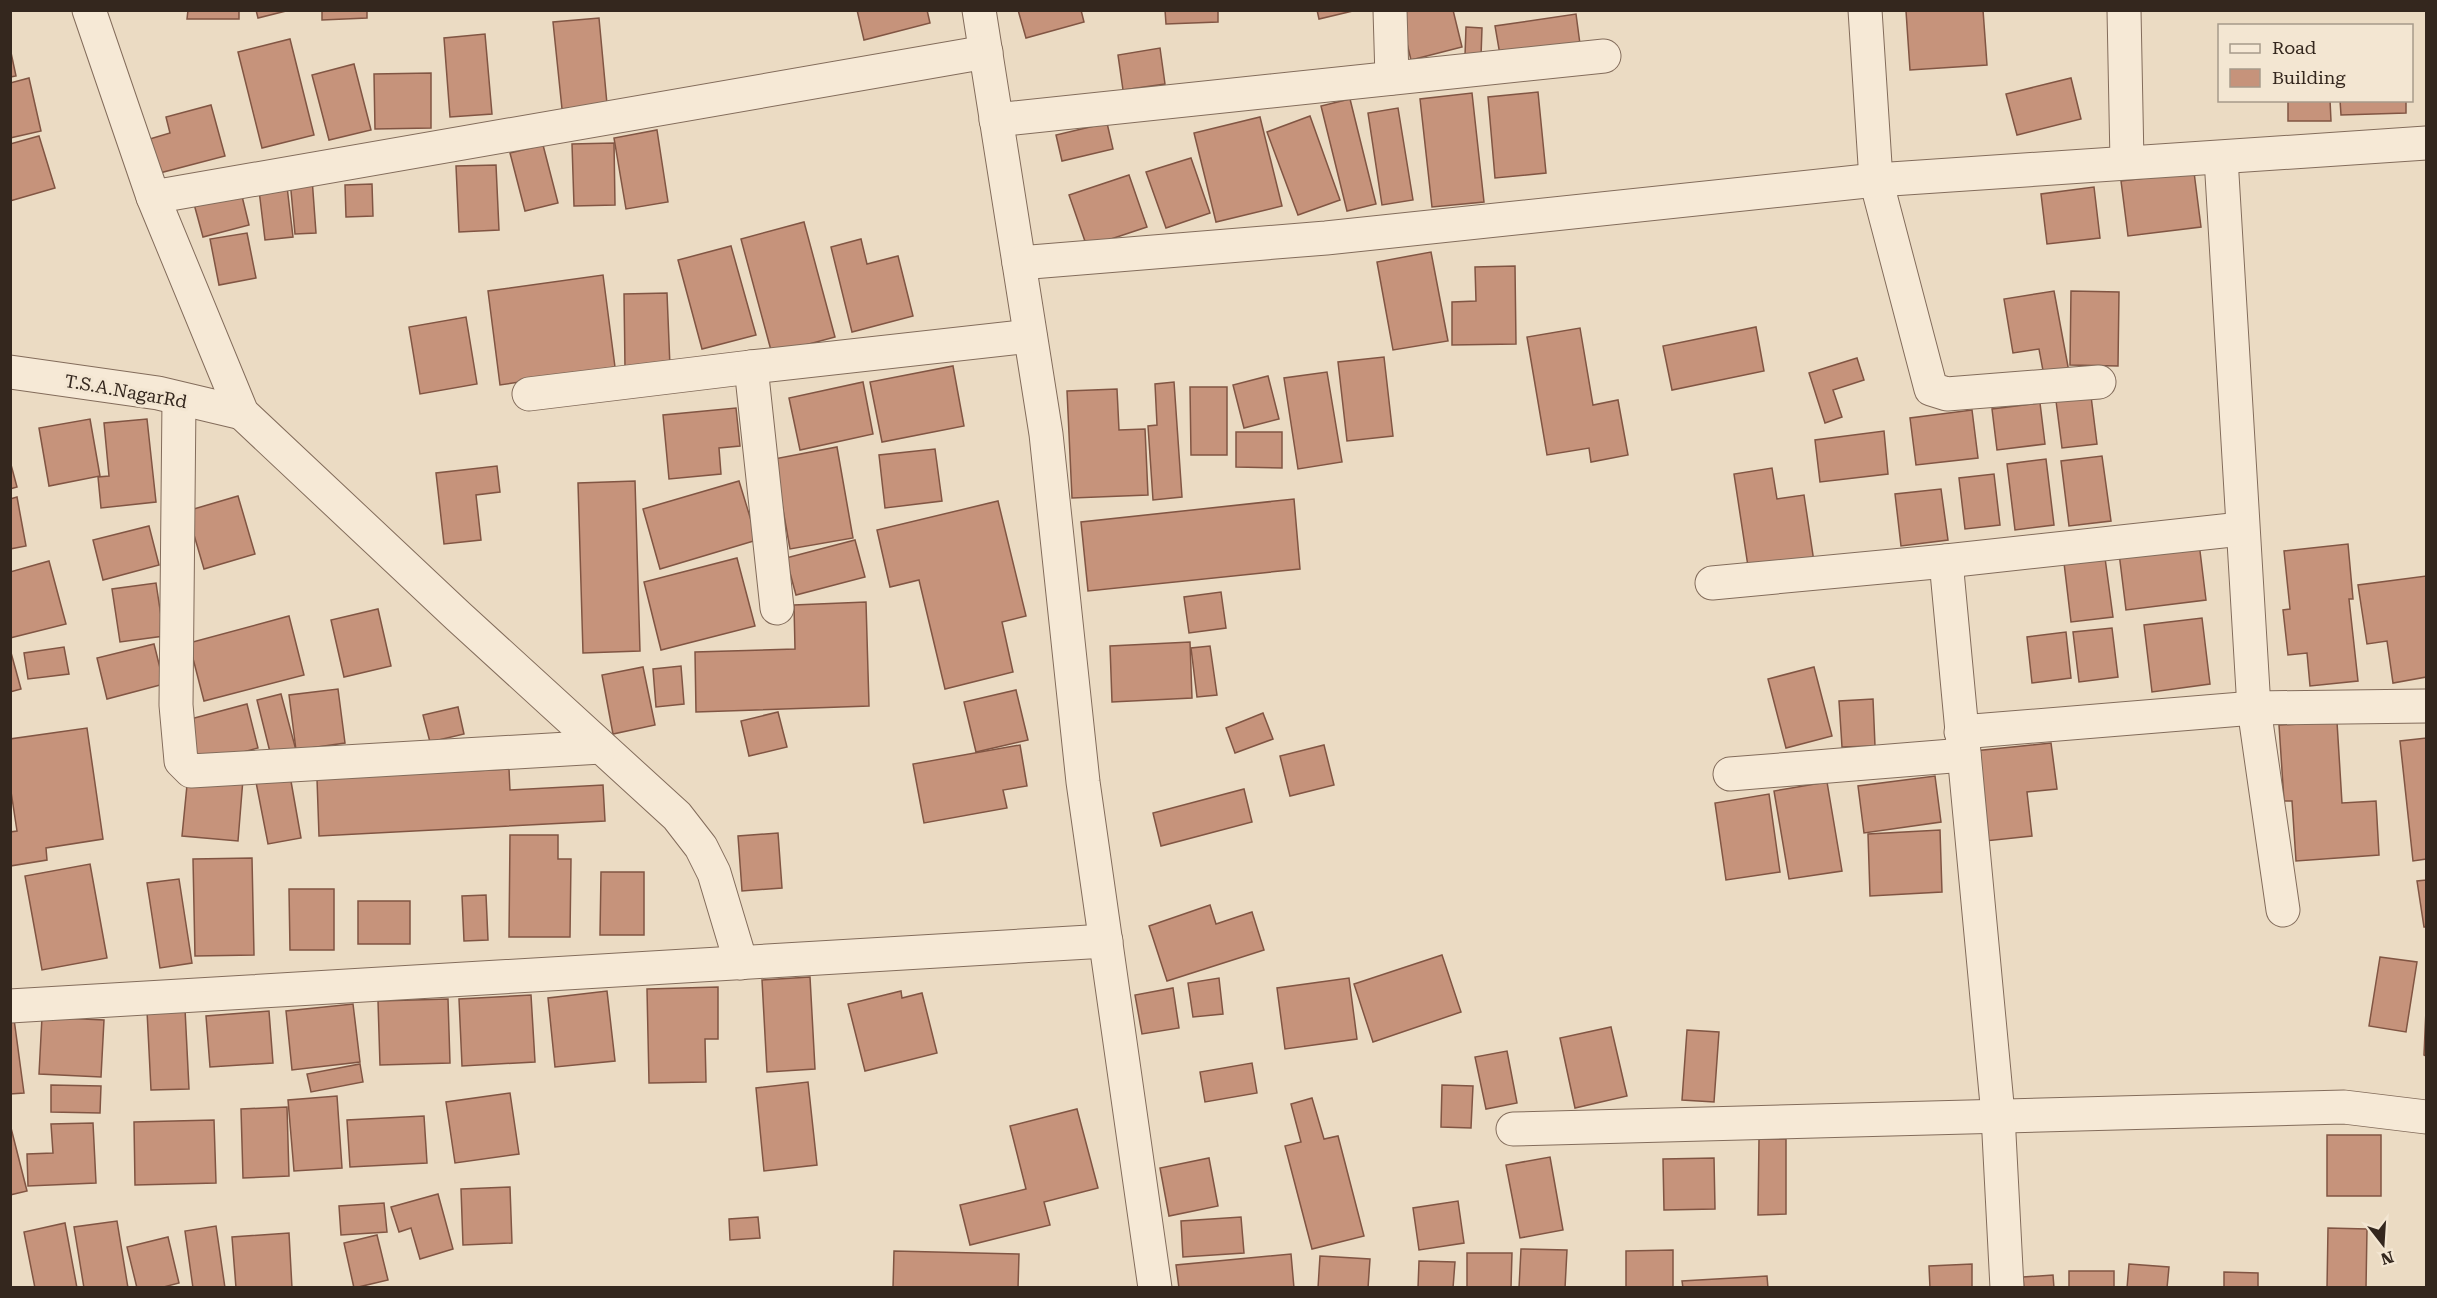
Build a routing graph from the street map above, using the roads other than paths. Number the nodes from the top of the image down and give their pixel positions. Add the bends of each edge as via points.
1 (89, 10) edge
2 (979, 10) edge
3 (1390, 10) edge
4 (1865, 10) edge
5 (2124, 10) edge
6 (986, 52) junction
7 (1604, 56) dead end
8 (1392, 78) junction
9 (996, 120) junction
10 (2427, 143) edge
11 (2221, 158) junction
12 (2127, 162) junction
13 (1876, 180) junction
14 (153, 197) junction
15 (1019, 263) junction
16 (1030, 336) junction
17 (751, 367) junction
18 (10, 372) edge
19 (2099, 382) dead end
20 (529, 394) dead end
21 (179, 400) junction
22 (242, 413) junction
23 (2241, 529) junction
24 (1947, 561) junction
25 (1712, 583) dead end
26 (777, 608) dead end
27 (2427, 706) edge
28 (2254, 708) junction
29 (1962, 743) junction
30 (601, 747) junction
31 (1730, 774) dead end
32 (2283, 910) dead end
33 (1106, 941) junction
34 (741, 963) junction
35 (10, 1006) edge
36 (1998, 1115) junction
37 (2427, 1117) edge
38 (1513, 1129) dead end
39 (1155, 1287) edge
40 (2007, 1287) edge

1 - 14 street
2 - 6 street
3 - 8 street
4 - 13 street
5 - 12 street
6 - 9 street
6 - 14 street
7 - 8 street
8 - 9 street
9 - 15 street
10 - 11 street
11 - 12 street
11 - 23 street
12 - 13 street
13 - 15 street via 1326,238
13 - 19 street via 1931,389 1947,394
14 - 22 street
15 - 16 street
16 - 17 street
16 - 33 street via 1046,434 1083,782
17 - 20 street
17 - 26 street
18 - 21 street, T.S.A.NagarRd via 158,393
21 - 22 street, T.S.A.NagarRd
21 - 30 street via 176,705 181,761 191,771
22 - 30 street
23 - 24 street
23 - 28 street
24 - 25 street
24 - 29 street
27 - 28 street
28 - 29 street
28 - 32 street
29 - 31 street
29 - 36 street
30 - 34 street via 677,816 701,847 714,873
33 - 34 street
33 - 39 street
34 - 35 street
36 - 37 street via 2344,1107
36 - 38 street
36 - 40 street

